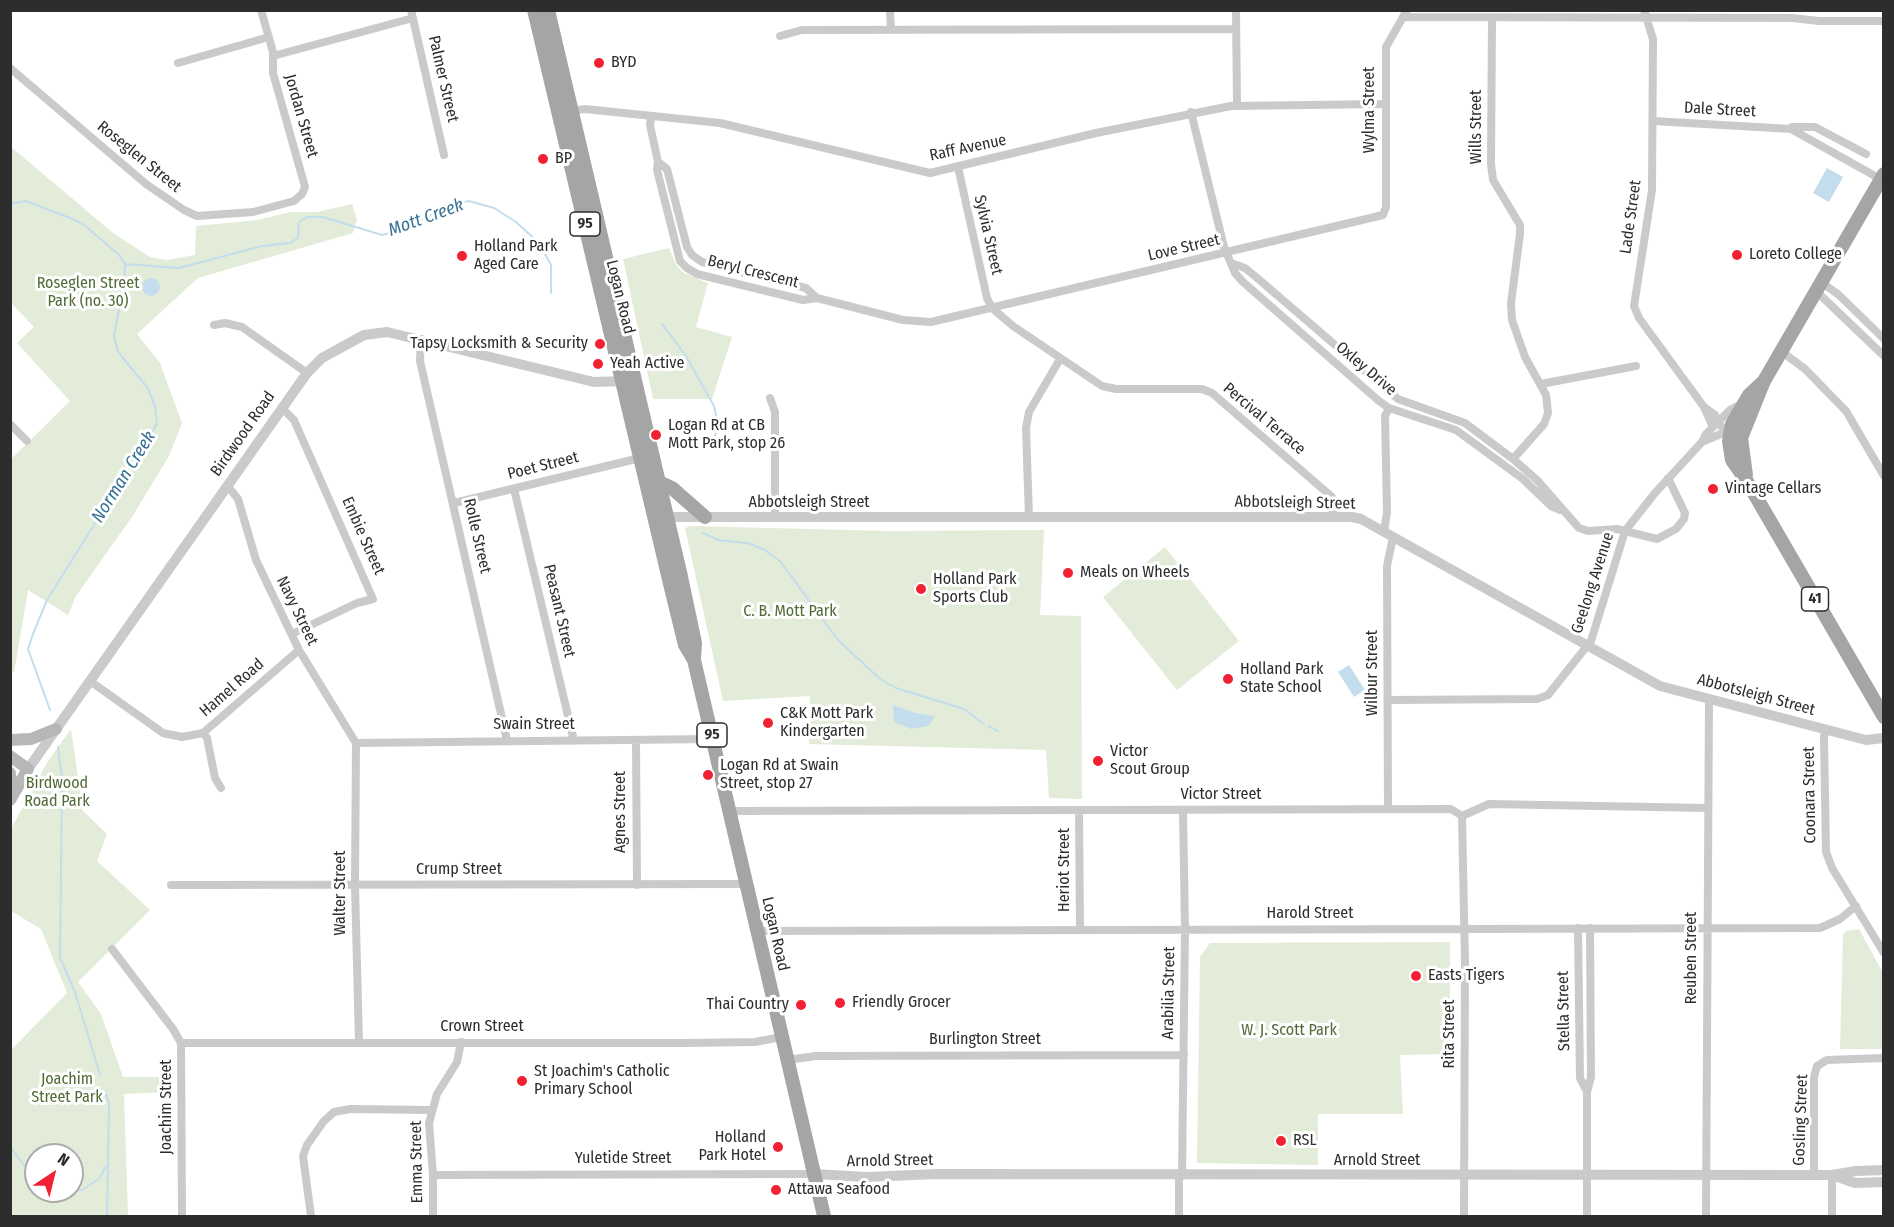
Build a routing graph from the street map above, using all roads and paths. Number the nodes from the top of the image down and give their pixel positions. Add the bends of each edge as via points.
1 (261, 10) edge
2 (534, 10) edge
3 (548, 10) edge
4 (890, 10) edge
5 (1236, 10) edge
6 (412, 14) edge
7 (1406, 14) edge
8 (1645, 14) edge
9 (1492, 18) junction
10 (1884, 21) edge
11 (1236, 29) junction
12 (891, 30) junction
13 (780, 36) dead end
14 (269, 37) junction
15 (273, 56) junction
16 (178, 63) dead end
17 (10, 68) edge
18 (1385, 104) junction
19 (1237, 105) junction
20 (565, 112) junction
21 (1191, 112) junction
22 (651, 116) junction
23 (1653, 122) junction
24 (1786, 128) junction
25 (1866, 154) dead end
26 (444, 155) dead end
27 (658, 162) junction
28 (958, 167) junction
29 (1883, 178) edge
30 (302, 194) joint
31 (1383, 215) joint
32 (1226, 253) junction
33 (1231, 263) junction
34 (1818, 287) junction
35 (817, 298) junction
36 (992, 308) junction
37 (214, 325) dead end
38 (421, 339) junction
39 (1884, 339) edge
40 (1781, 351) junction
41 (1884, 356) edge
42 (1060, 359) junction
43 (1636, 366) dead end
44 (307, 373) junction
45 (629, 381) junction
46 (1764, 381) junction
47 (1541, 384) junction
48 (770, 398) dead end
49 (282, 408) junction
50 (1389, 408) junction
51 (1745, 423) junction
52 (10, 424) edge
53 (1720, 428) junction
54 (27, 441) dead end
55 (640, 458) junction
56 (1512, 459) junction
57 (1884, 476) edge
58 (1668, 478) junction
59 (1747, 480) junction
60 (659, 482) junction
61 (227, 485) junction
62 (514, 489) junction
63 (454, 503) junction
64 (1560, 510) junction
65 (661, 517) junction
66 (705, 517) junction
67 (1333, 517) junction
68 (775, 518) junction
69 (1029, 518) junction
70 (1625, 531) junction
71 (1389, 535) junction
72 (292, 633) junction
73 (1587, 647) junction
74 (299, 651) junction
75 (90, 681) junction
76 (1709, 699) junction
77 (1388, 700) junction
78 (1884, 717) edge
79 (56, 729) joint
80 (1826, 729) junction
81 (203, 733) junction
82 (1884, 738) edge
83 (712, 739) junction
84 (10, 740) edge
85 (43, 740) junction
86 (507, 740) junction
87 (636, 740) junction
88 (574, 741) junction
89 (356, 743) junction
90 (10, 756) edge
91 (10, 767) edge
92 (26, 772) junction
93 (10, 773) edge
94 (222, 788) dead end
95 (11, 800) edge
96 (1388, 808) junction
97 (1707, 808) junction
98 (1079, 810) junction
99 (1183, 810) junction
100 (729, 811) junction
101 (1462, 816) junction
102 (747, 884) junction
103 (171, 885) dead end
104 (637, 885) junction
105 (355, 886) junction
106 (1856, 906) junction
107 (1578, 928) junction
108 (1590, 928) junction
109 (1707, 928) junction
110 (1185, 929) junction
111 (1464, 929) junction
112 (1080, 930) junction
113 (758, 931) junction
114 (112, 949) dead end
115 (1884, 953) edge
116 (782, 1037) junction
117 (461, 1042) junction
118 (181, 1043) junction
119 (359, 1043) junction
120 (1184, 1055) junction
121 (1884, 1058) edge
122 (787, 1060) junction
123 (1587, 1092) junction
124 (432, 1110) junction
125 (1884, 1170) edge
126 (813, 1174) junction
127 (1587, 1174) junction
128 (1464, 1175) junction
129 (1707, 1175) junction
130 (1814, 1175) junction
131 (433, 1176) junction
132 (1180, 1176) junction
133 (1832, 1176) junction
134 (1884, 1182) edge
135 (183, 1216) edge
136 (311, 1216) edge
137 (433, 1216) edge
138 (824, 1216) edge
139 (1179, 1216) edge
140 (1464, 1216) edge
141 (1587, 1216) edge
142 (1706, 1216) edge
143 (1832, 1216) edge

1 - 14 street, Jordan Street
2 - 20 main road, Logan Road / 95
3 - 20 main road, Logan Road / 95
4 - 12 street
5 - 11 street
6 - 15 street
6 - 26 street, Palmer Street
7 - 9 street
7 - 18 street, Wylma Street via 1386,47
8 - 9 street
8 - 10 street
8 - 23 street, Lade Street via 1653,35
9 - 47 street, Wills Street via 1492,172 1499,192 1520,225 1512,320 1525,357
11 - 12 street
11 - 19 street
12 - 13 street via 802,30
14 - 15 street, Jordan Street
14 - 16 street
15 - 30 street, Jordan Street via 273,73 304,184
17 - 30 street, Roseglen Street via 154,191 189,213 197,216 253,212 294,201
18 - 19 street, Raff Avenue
18 - 31 street, Wylma Street
19 - 21 street, Raff Avenue
20 - 22 street, Raff Avenue via 585,109
20 - 45 main road, Logan Road / 95
21 - 28 street, Raff Avenue
21 - 32 street, Oxley Drive
22 - 27 street, Beryl Crescent
22 - 28 street, Raff Avenue via 720,123 911,170 930,172
23 - 24 street, Dale Street
23 - 53 street, Lade Street via 1652,190 1634,306
24 - 25 street, Dale Street via 1812,126
24 - 29 street, Dale Street
27 - 35 street, Beryl Crescent via 667,170 692,255 702,262 806,288
27 - 35 street, Beryl Crescent via 677,252 687,268 697,274 803,300
28 - 36 street, Sylvia Street
29 - 34 main road, 41
31 - 32 street, Love Street
32 - 33 street, Oxley Drive
32 - 36 street, Love Street
33 - 50 street, Oxley Drive via 1244,282
33 - 56 street, Oxley Drive via 1245,268 1398,399 1465,423
34 - 39 street via 1839,295
34 - 40 main road, 41
34 - 41 street
35 - 36 street, Beryl Crescent via 918,322
36 - 42 street, Percival Terrace
37 - 44 street via 242,327
38 - 44 street, Birdwood Road via 387,332 369,333 322,358
38 - 45 street, Birdwood Road via 594,382
38 - 63 street, Rolle Street via 420,361
40 - 46 main road, 41
40 - 57 street via 1805,369 1846,411
42 - 67 street, Percival Terrace via 1102,386 1202,389 1212,393 1332,497
42 - 69 street via 1029,412
43 - 47 street
44 - 49 street, Birdwood Road
45 - 55 main road, Logan Road / 95
45 - 60 main road, Logan Road / 95
46 - 51 main road, 41
46 - 53 main road, 41
47 - 56 street, Wills Street via 1548,413 1544,424
48 - 68 street via 775,412
49 - 61 street, Birdwood Road
49 - 72 street, Embie Street via 294,420 373,599
50 - 64 street, Oxley Drive via 1456,430
50 - 71 street, Wilbur Street via 1385,416
51 - 53 street, Geelong Avenue
51 - 59 main road, 41 via 1741,445
52 - 54 street
53 - 58 street, Geelong Avenue
53 - 59 main road, 41 via 1732,460
55 - 62 street, Poet Street
55 - 65 main road, Logan Road / 95
56 - 64 street, Oxley Drive via 1543,486
58 - 70 street, Geelong Avenue
58 - 70 street, Oxley Drive via 1685,513 1681,524 1657,539
59 - 78 main road, 41
60 - 65 main road, Logan Road / 95
60 - 66 main road via 672,488
61 - 72 street, Navy Street via 238,499 256,560
61 - 75 street, Birdwood Road
62 - 63 street, Poet Street
62 - 88 street, Peasant Street
63 - 86 street, Rolle Street
64 - 70 street, Oxley Drive via 1588,531
65 - 66 street, Abbotsleigh Street
65 - 83 main road, Logan Road / 95 via 695,643 694,660
66 - 68 street, Abbotsleigh Street
67 - 69 street, Abbotsleigh Street
67 - 71 street, Abbotsleigh Street via 1361,519
68 - 69 street, Abbotsleigh Street
70 - 73 street, Geelong Avenue
71 - 73 street, Abbotsleigh Street
71 - 77 street, Wilbur Street
72 - 74 street, Navy Street
73 - 76 street, Abbotsleigh Street via 1660,686
73 - 77 street, Geelong Avenue via 1559,685 1537,699
74 - 81 street, Hamel Road
74 - 89 street, Navy Street
75 - 79 street, Birdwood Road
75 - 81 street, Hamel Road via 168,736
76 - 80 street, Abbotsleigh Street
76 - 97 street, Reuben Street
77 - 96 street, Wilbur Street
79 - 85 main road
80 - 82 street, Abbotsleigh Street via 1870,741
80 - 106 street, Coonara Street via 1826,852
81 - 94 street via 215,778
83 - 87 street, Swain Street
83 - 100 main road, Logan Road / 95
84 - 85 main road
85 - 92 street
86 - 88 street, Swain Street
86 - 89 street, Swain Street
87 - 88 street, Swain Street
87 - 104 street, Agnes Street
89 - 105 street, Walter Street
90 - 92 main road
91 - 92 main road
92 - 95 main road
93 - 95 main road
96 - 99 street, Victor Street
96 - 101 street, Victor Street via 1451,808
97 - 101 street via 1489,804
97 - 109 street, Reuben Street
98 - 99 street, Victor Street
98 - 100 street, Victor Street
98 - 112 street, Heriot Street
99 - 110 street, Arabilia Street
100 - 102 main road, Logan Road / 95
101 - 111 street, Rita Street
102 - 104 street, Crump Street
102 - 113 main road, Logan Road / 95
103 - 105 street, Crump Street
104 - 105 street, Crump Street
105 - 119 street, Walter Street
106 - 109 street, Harold Street via 1820,928
106 - 115 street, Coonara Street
107 - 108 street, Harold Street
107 - 111 street, Harold Street
107 - 123 street, Stella Street via 1580,1078
108 - 109 street, Harold Street
108 - 123 street, Stella Street via 1591,1077
109 - 129 street, Reuben Street
110 - 111 street, Harold Street
110 - 112 street, Harold Street
110 - 120 street, Arabilia Street
111 - 128 street, Rita Street
112 - 113 street, Harold Street
113 - 116 main road, Logan Road / 95
114 - 118 street, Joachim Street
116 - 117 street, Crown Street via 755,1042
116 - 122 main road, Logan Road / 95
117 - 119 street, Crown Street
117 - 124 street, Emma Street via 457,1062
118 - 119 street, Crown Street
118 - 135 street, Joachim Street
120 - 122 street, Burlington Street via 816,1056
120 - 132 street, Arabilia Street
121 - 130 street, Gosling Street via 1827,1060 1818,1066 1814,1077
122 - 126 main road, Logan Road / 95
123 - 127 street, Stella Street
124 - 131 street, Emma Street via 429,1123
124 - 136 street via 334,1112 303,1156
125 - 133 street, Arnold Street
126 - 131 street, Yuletide Street
126 - 132 street, Arnold Street
126 - 138 main road, Logan Road / 95
127 - 128 street, Arnold Street
127 - 129 street, Arnold Street
127 - 141 street, Stella Street
128 - 132 street, Arnold Street
128 - 140 street, Rita Street
129 - 130 street, Arnold Street
129 - 142 street, Reuben Street
130 - 133 street, Arnold Street
131 - 137 street, Emma Street
132 - 139 street, Arabilia Street
133 - 134 street, Arnold Street via 1855,1183
133 - 143 street

